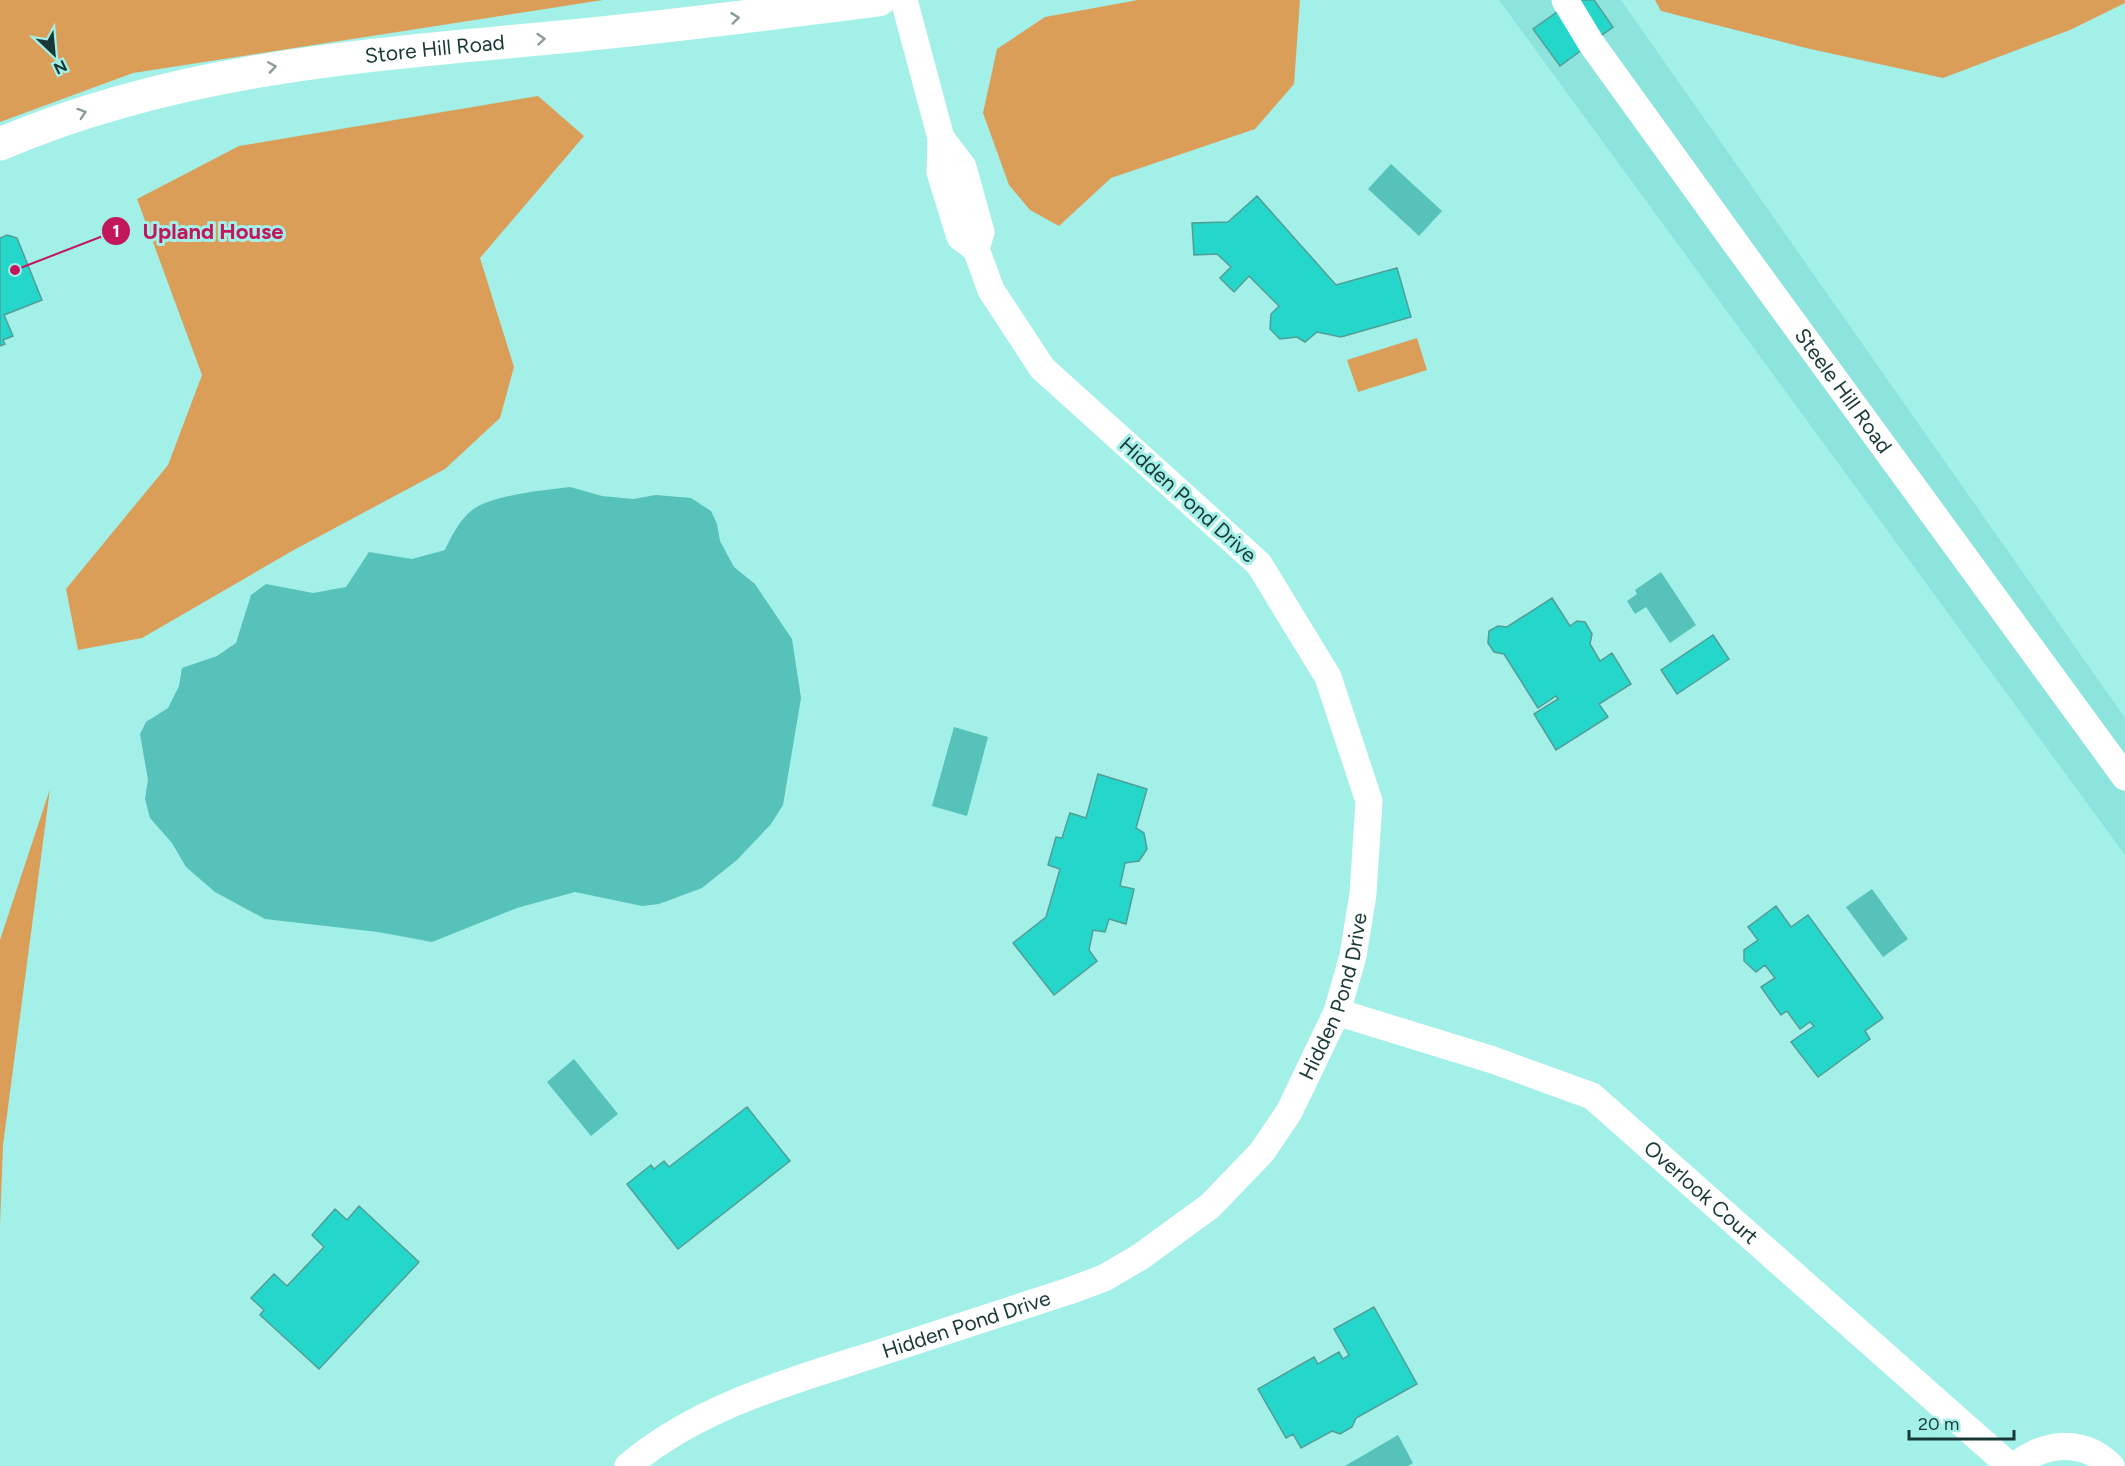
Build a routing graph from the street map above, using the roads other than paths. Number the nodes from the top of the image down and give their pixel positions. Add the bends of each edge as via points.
1 (879, 0) edge
2 (904, 0) edge
3 (1565, 0) edge
4 (0, 144) edge
5 (2125, 777) edge
6 (1337, 1012) junction
7 (628, 1466) edge
8 (2010, 1466) edge
9 (2015, 1466) edge
10 (2111, 1466) edge

4 -> 1 main road, Store Hill Road via 132,98 249,71
2 - 6 street, Hidden Pond Drive via 941,138 940,172 960,237 976,249 991,290 1042,368 1259,564 1328,677 1369,801 1363,894 1353,956
3 - 5 street, Steele Hill Road via 1591,43 1701,196
6 - 7 street, Hidden Pond Drive via 1289,1112 1262,1152 1210,1206 1140,1257 1104,1278 1069,1291 765,1390 708,1414 655,1443
6 - 8 street, Overlook Court via 1493,1060 1592,1096
9 - 10 street via 2029,1454 2050,1446 2071,1446 2092,1452

